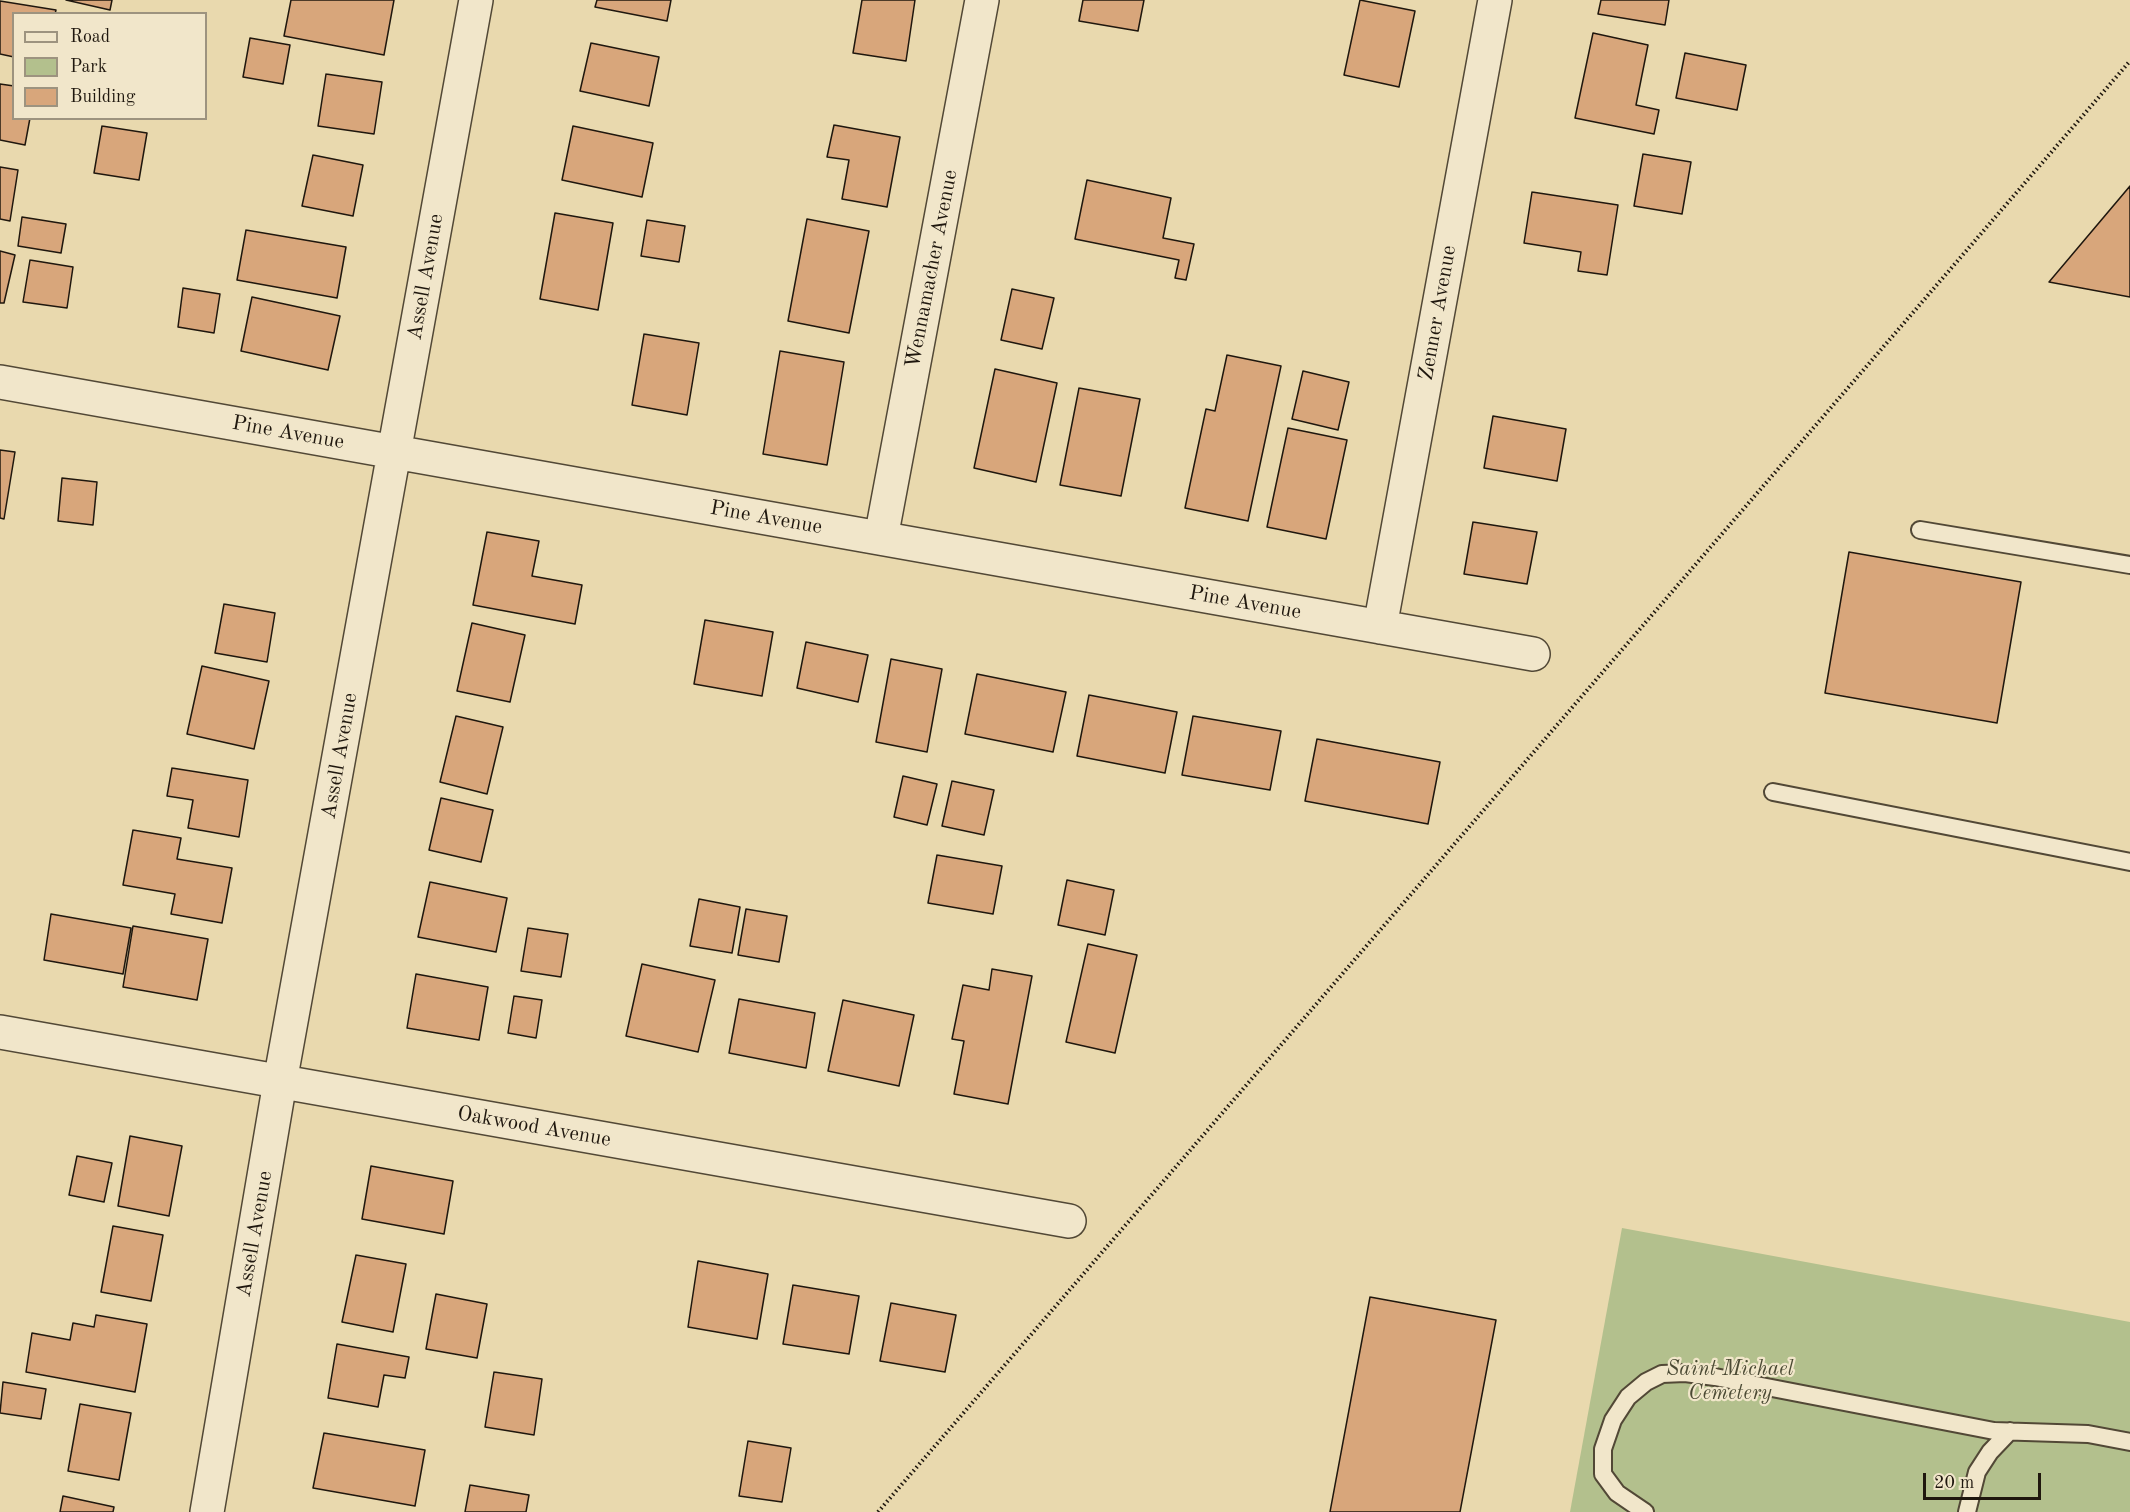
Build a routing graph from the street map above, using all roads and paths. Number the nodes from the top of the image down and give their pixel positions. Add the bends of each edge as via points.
1 (476, 0) edge
2 (982, 0) edge
3 (1495, 0) edge
4 (2130, 61) edge
5 (0, 382) edge
6 (395, 452) junction
7 (1920, 530) dead end
8 (881, 538) junction
9 (2130, 565) edge
10 (1380, 627) junction
11 (1533, 654) dead end
12 (1773, 792) dead end
13 (2130, 862) edge
14 (0, 1032) edge
15 (280, 1082) junction
16 (1069, 1221) dead end
17 (2010, 1431) junction
18 (2130, 1442) edge
19 (207, 1512) edge
20 (878, 1512) edge
21 (1645, 1512) edge
22 (1967, 1512) edge

1 - 6 street, Assell Avenue
2 - 8 street, Wennamacher Avenue
3 - 10 street, Zenner Avenue
4 - 20 path
5 - 6 street, Pine Avenue
6 - 8 street, Pine Avenue
6 - 15 street, Assell Avenue
7 - 9 lane
8 - 10 street, Pine Avenue
10 - 11 street, Pine Avenue
12 - 13 lane
14 - 15 street, Oakwood Avenue
15 - 16 street, Oakwood Avenue
15 - 19 street, Assell Avenue
17 - 18 lane via 2088,1434
17 - 21 lane via 1715,1377 1662,1374 1628,1397 1613,1420 1603,1449 1604,1474 1617,1493
17 - 22 lane via 1977,1472

